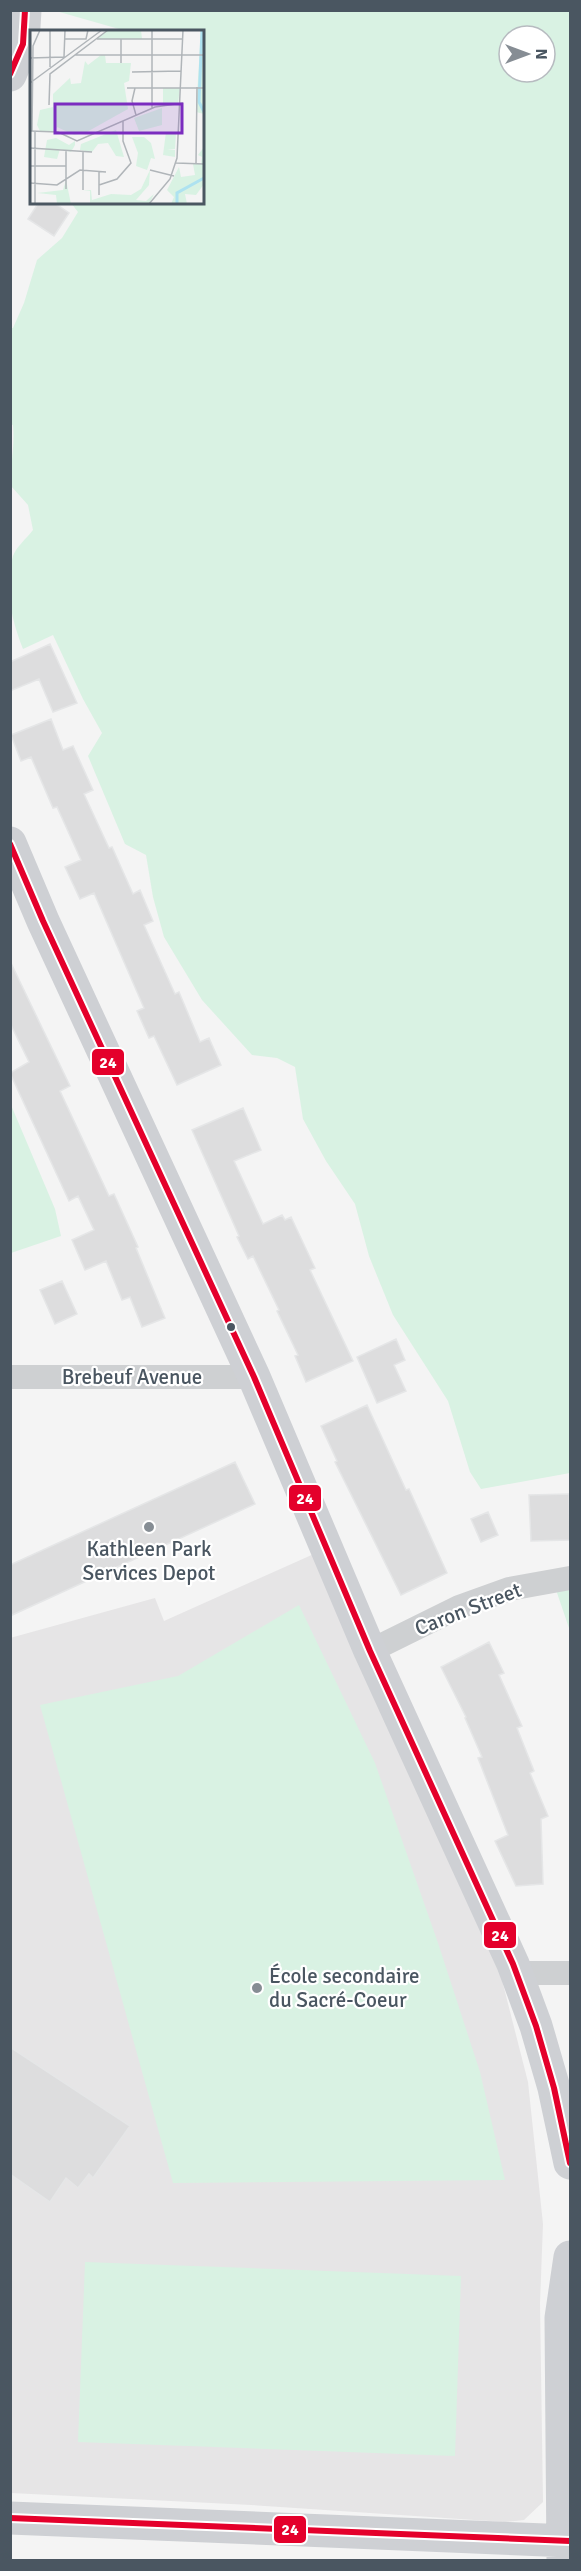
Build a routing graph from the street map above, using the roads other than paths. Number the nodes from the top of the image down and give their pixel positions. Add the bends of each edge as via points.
1 (25, 10) edge
2 (10, 75) edge
3 (10, 843) edge
4 (10, 1377) edge
5 (254, 1377) junction
6 (570, 1578) edge
7 (370, 1651) junction
8 (517, 1973) junction
9 (570, 1973) edge
10 (570, 2163) edge
11 (570, 2257) edge
12 (10, 2517) edge
13 (566, 2547) edge

1 - 2 street via 22,44
3 - 5 street
4 - 5 street, Brebeuf Avenue
5 - 7 street
6 - 7 street, Caron Street via 509,1589 459,1607
7 - 8 street
8 - 9 street
8 - 10 street via 554,2088
11 - 13 street via 561,2318
12 - 13 street

